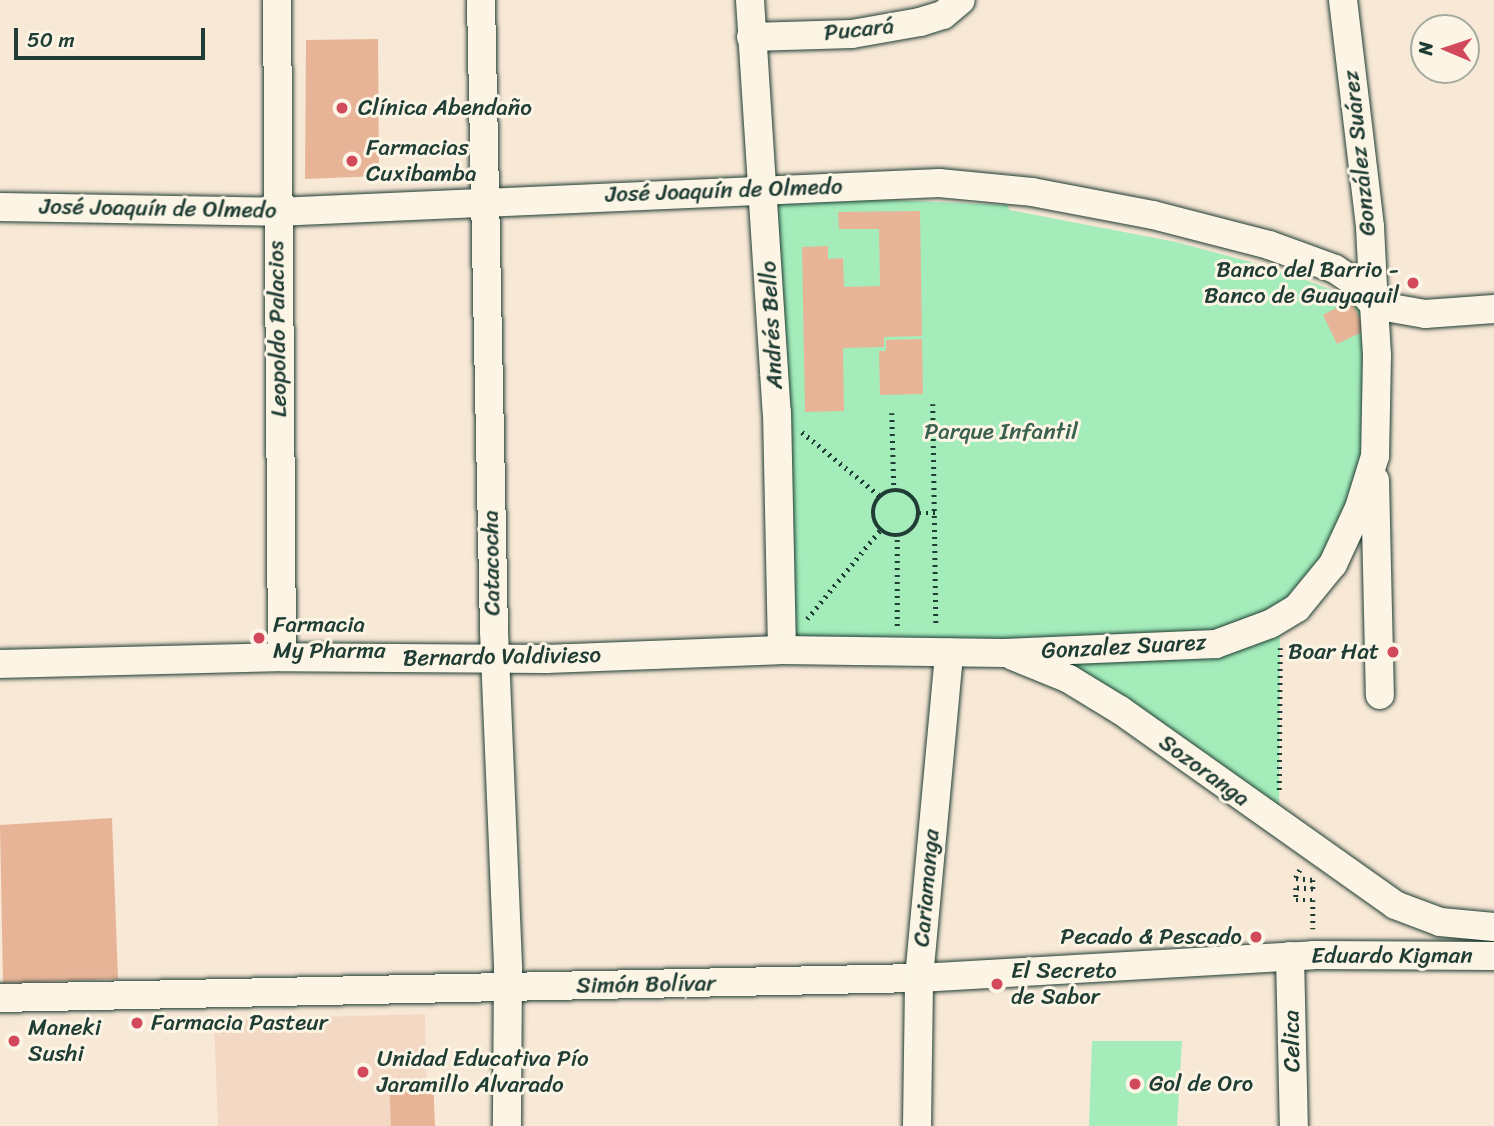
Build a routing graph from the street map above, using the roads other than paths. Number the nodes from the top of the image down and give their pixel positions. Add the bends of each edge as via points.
1 (276, 0) edge
2 (481, 0) edge
3 (750, 0) edge
4 (961, 0) edge
5 (1343, 0) edge
6 (751, 37) junction
7 (760, 191) junction
8 (485, 201) junction
9 (0, 207) edge
10 (276, 212) junction
11 (1374, 305) junction
12 (1494, 309) edge
13 (1375, 456) junction
14 (782, 650) junction
15 (943, 652) junction
16 (1004, 653) junction
17 (282, 657) junction
18 (498, 660) junction
19 (0, 664) edge
20 (1380, 695) dead end
21 (1395, 905) joint
22 (1494, 927) edge
23 (1302, 956) junction
24 (1494, 956) edge
25 (919, 978) junction
26 (508, 988) junction
27 (0, 998) edge
28 (507, 1126) edge
29 (917, 1126) edge
30 (1294, 1126) edge

1 - 10 street, Leopoldo Palacios
2 - 8 street, Catacocha
3 - 6 street, Andrés Bello
4 - 6 street, Pucará via 943,15 852,34
5 - 11 street, González Suárez via 1370,227
6 - 7 street, Andrés Bello
7 - 8 street, José Joaquín de Olmedo
7 - 11 street, José Joaquín de Olmedo via 939,183 1032,192 1153,215 1269,245 1335,269
7 - 14 street, Andrés Bello via 777,412
8 - 10 street, José Joaquín de Olmedo
8 - 18 street, Catacocha
9 - 10 street, José Joaquín de Olmedo
10 - 17 street, Leopoldo Palacios
11 - 12 street via 1425,314
11 - 13 street, Gonzalez Suarez
13 - 16 street, Gonzalez Suarez via 1359,508 1333,564 1297,608 1280,618 1216,644
13 - 20 street
14 - 15 street, Bernardo Valdivieso
14 - 18 street, Bernardo Valdivieso
15 - 16 street, Bernardo Valdivieso
15 - 25 street, Cariamanga
16 - 21 street, Sozoranga via 1069,679 1119,710
17 - 18 street, Bernardo Valdivieso
17 - 19 street, Bernardo Valdivieso
18 - 26 street, Catacocha
21 - 22 street, Eduardo Kigman via 1440,922
23 - 24 street, Eduardo Kigman
23 - 25 street, Simón Bolívar
23 - 30 street, Celica
25 - 26 street, Simón Bolívar
25 - 29 street, Cariamanga
26 - 27 street, Simón Bolívar
26 - 28 street, Catacocha

